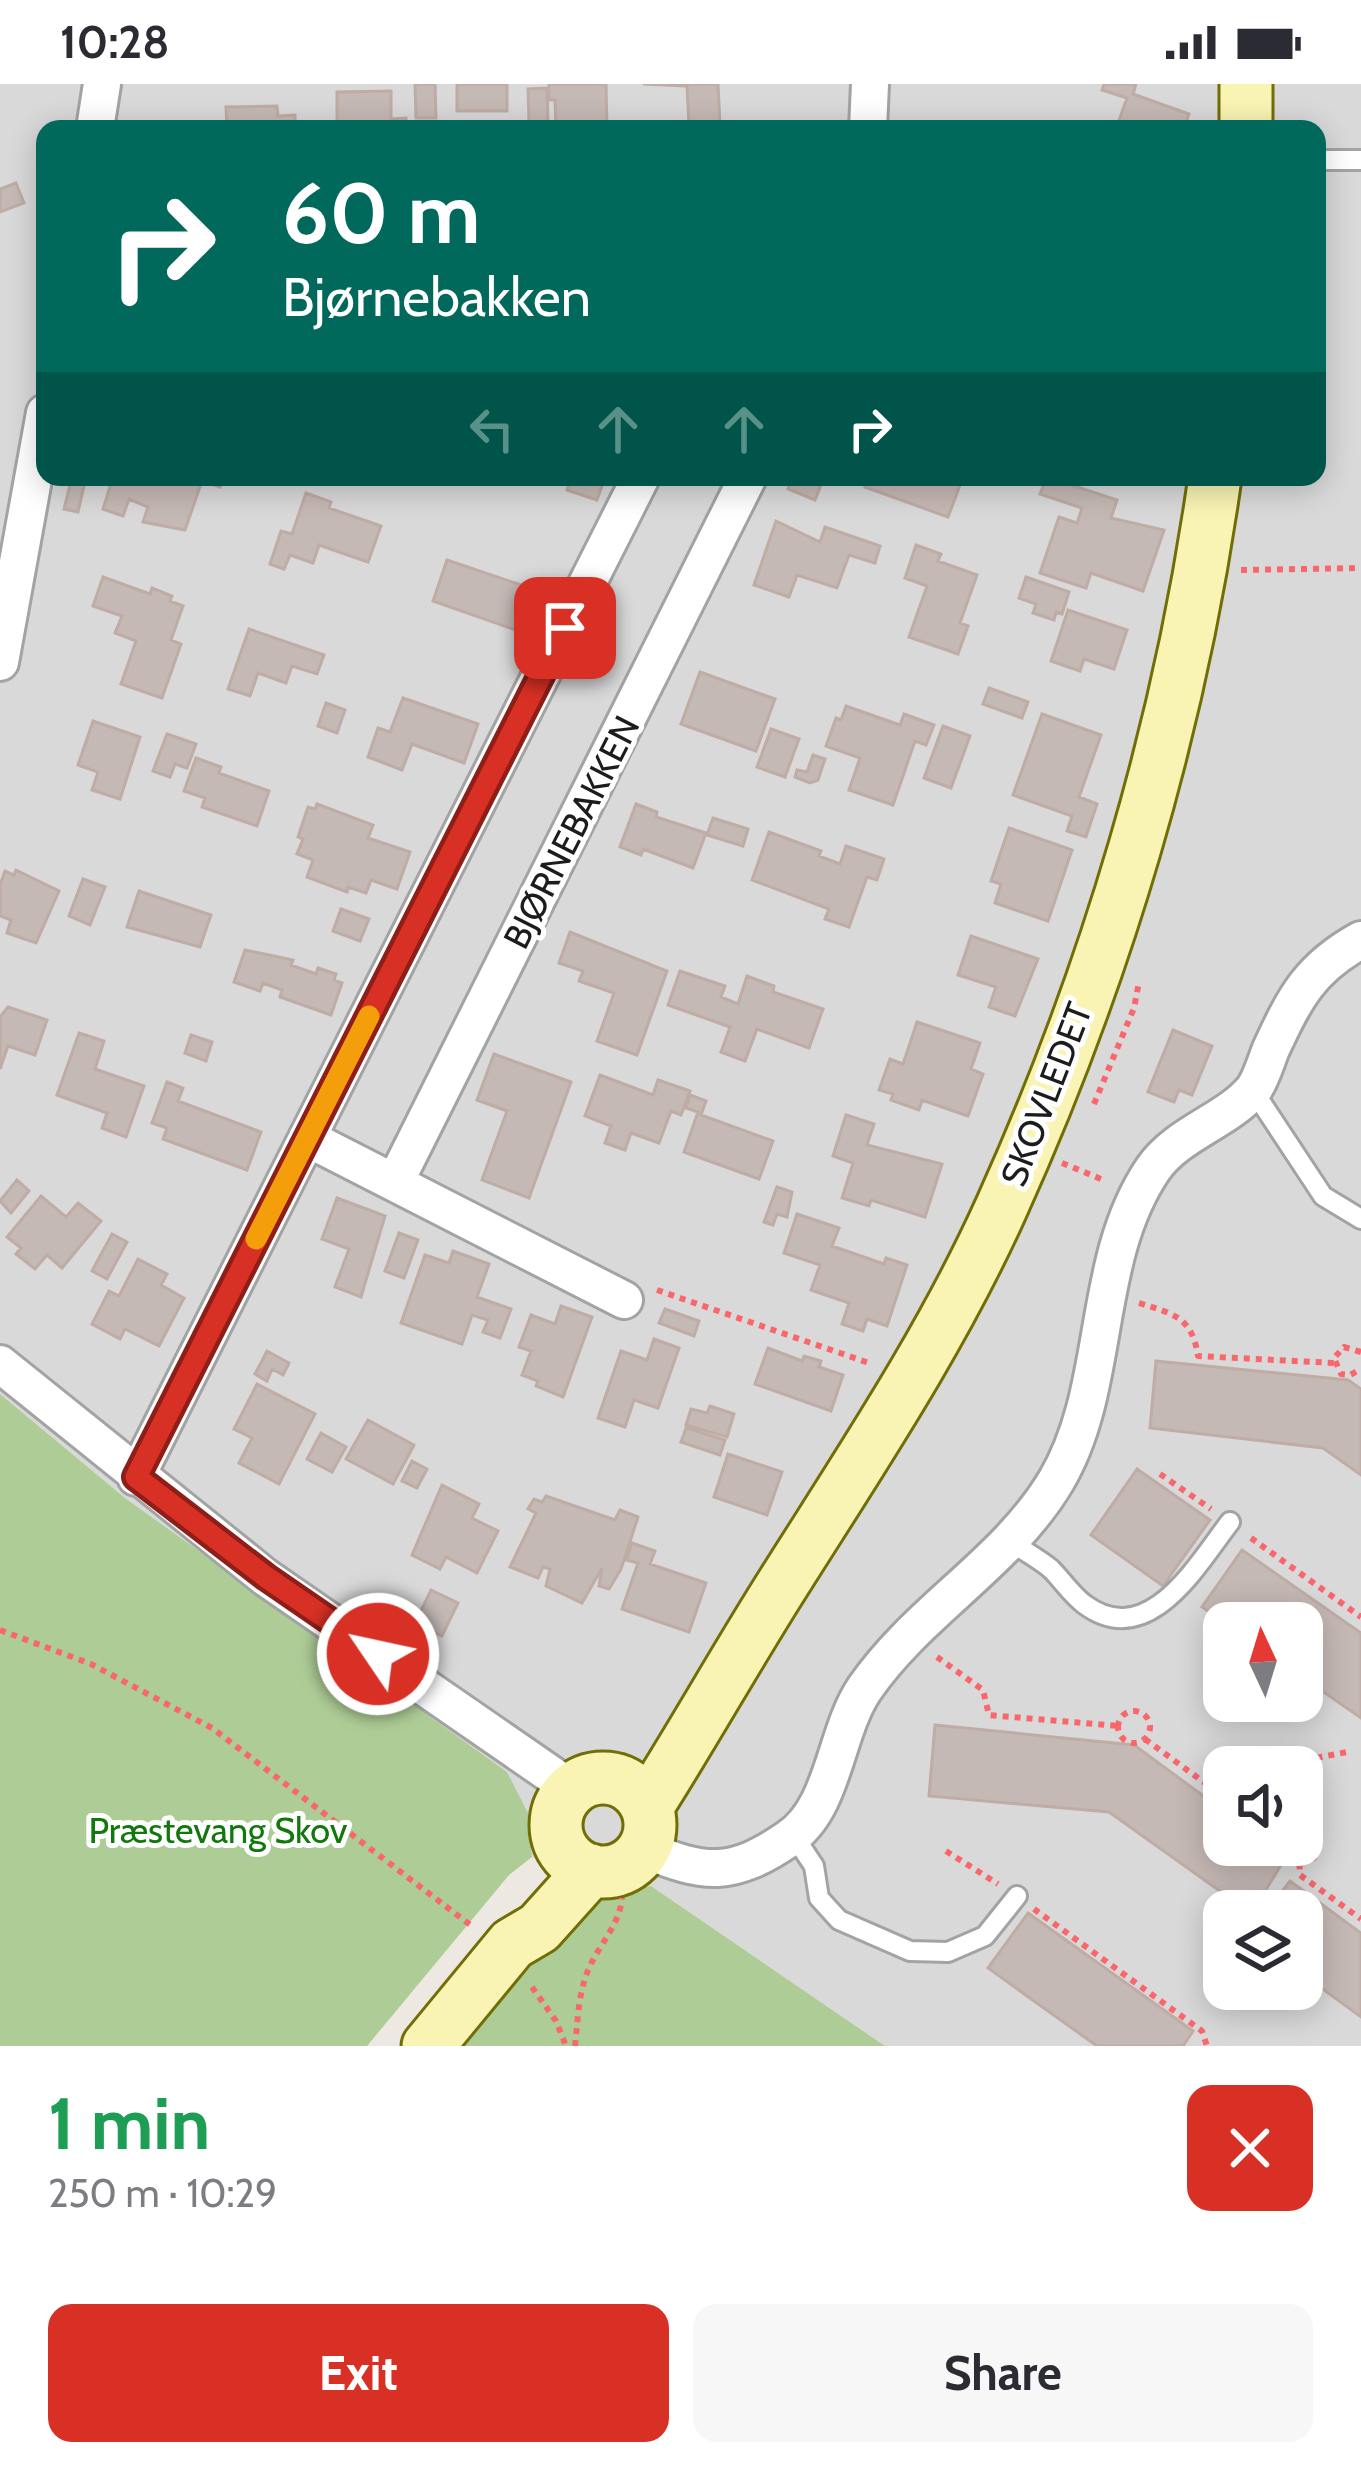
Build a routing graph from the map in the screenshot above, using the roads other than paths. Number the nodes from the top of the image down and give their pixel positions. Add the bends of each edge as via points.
1 (102, 84) edge
2 (870, 84) edge
3 (1246, 84) edge
4 (96, 120) edge
5 (868, 120) edge
6 (1246, 120) edge
7 (1326, 160) edge
8 (1361, 160) edge
9 (36, 463) edge
10 (636, 486) edge
11 (741, 486) edge
12 (1213, 486) edge
13 (0, 662) edge
14 (1361, 940) edge
15 (1252, 1090) junction
16 (308, 1138) junction
17 (395, 1183) junction
18 (1361, 1220) edge
19 (624, 1300) road end
20 (0, 1364) edge
21 (136, 1477) junction
22 (1230, 1522) road end
23 (1011, 1542) junction
24 (609, 1831) junction
25 (794, 1836) junction
26 (1017, 1896) road end
27 (428, 2046) edge

1 - 4 street
2 - 5 street
3 - 6 street
7 - 8 lane
9 - 13 street
10 - 16 street
11 - 17 street, BJØRNEBAKKEN
12 - 24 street, SKOVLEDET via 1156,778 1072,1033 1002,1208 912,1380 739,1656
14 - 15 street via 1325,960 1294,1000
15 - 18 lane via 1323,1196
15 - 23 street via 1154,1168 1106,1292 1080,1424 1057,1479
16 - 17 street
16 - 21 street
17 - 19 street
20 - 21 street
21 - 24 street
22 - 23 lane via 1170,1600 1126,1617 1082,1603
23 - 25 street via 866,1686 843,1726 821,1798
24 - 25 street via 683,1866 721,1871
24 - 27 street, SKOVLEDET via 539,1928 510,1948
25 - 26 lane via 814,1866 819,1898 838,1920 910,1951 948,1952 986,1936

